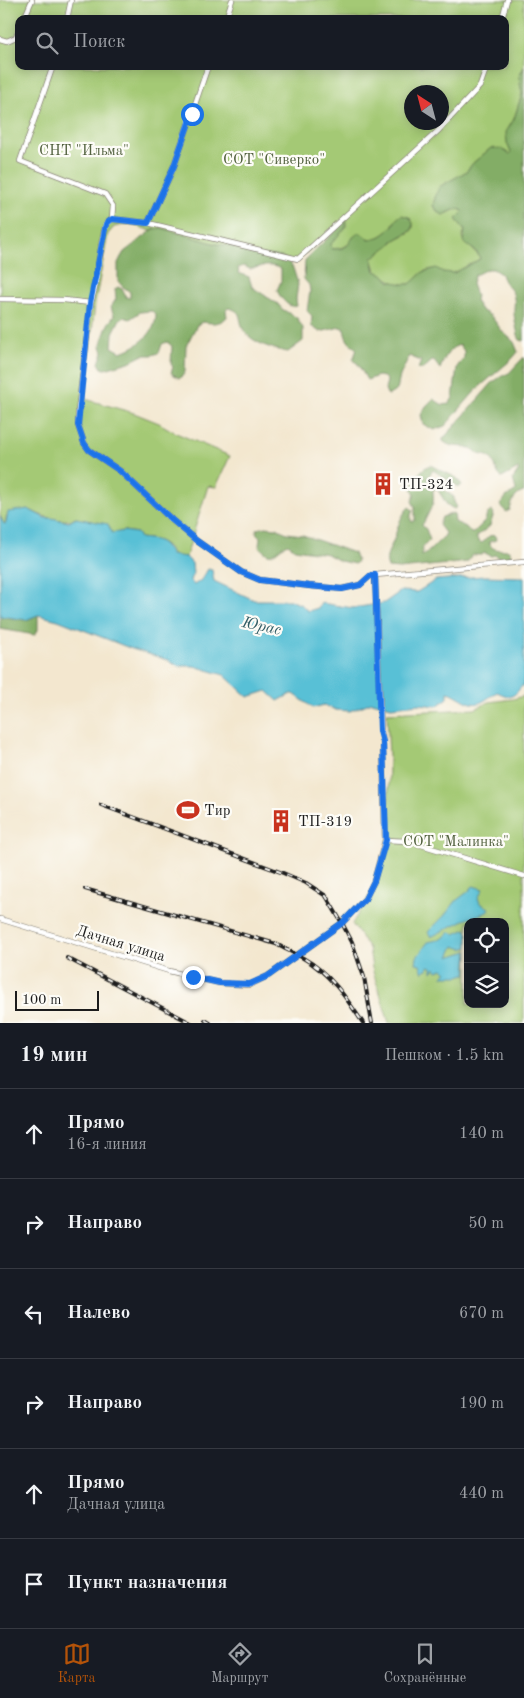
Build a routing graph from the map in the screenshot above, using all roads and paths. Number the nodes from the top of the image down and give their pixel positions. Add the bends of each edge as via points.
1 (32, 0) edge
2 (71, 0) edge
3 (232, 0) edge
4 (507, 0) edge
5 (26, 15) edge
6 (68, 15) edge
7 (227, 15) edge
8 (503, 15) edge
9 (15, 37) edge
10 (0, 38) edge
11 (52, 70) edge
12 (207, 70) edge
13 (486, 70) edge
14 (112, 219) junction
15 (148, 223) junction
16 (0, 299) edge
17 (90, 303) junction
18 (524, 562) edge
19 (375, 575) junction
20 (386, 840) junction
21 (524, 876) edge
22 (0, 920) edge

1 - 5 street
2 - 6 street
3 - 7 street
4 - 8 street
9 - 10 street via 7,41
11 - 14 street via 20,161 105,194 113,206
12 - 15 street via 174,166
13 - 15 street via 480,86 440,130 298,259
14 - 15 street
14 - 17 street via 106,224
16 - 17 street
17 - 19 street via 78,425 89,450 120,471 197,541 260,580 342,589 360,585
18 - 19 street
19 - 20 street, Дачная улица
20 - 21 street via 408,842
20 - 22 street, Дачная улица via 374,881 365,899 350,916 268,976 250,984 220,983 169,971

